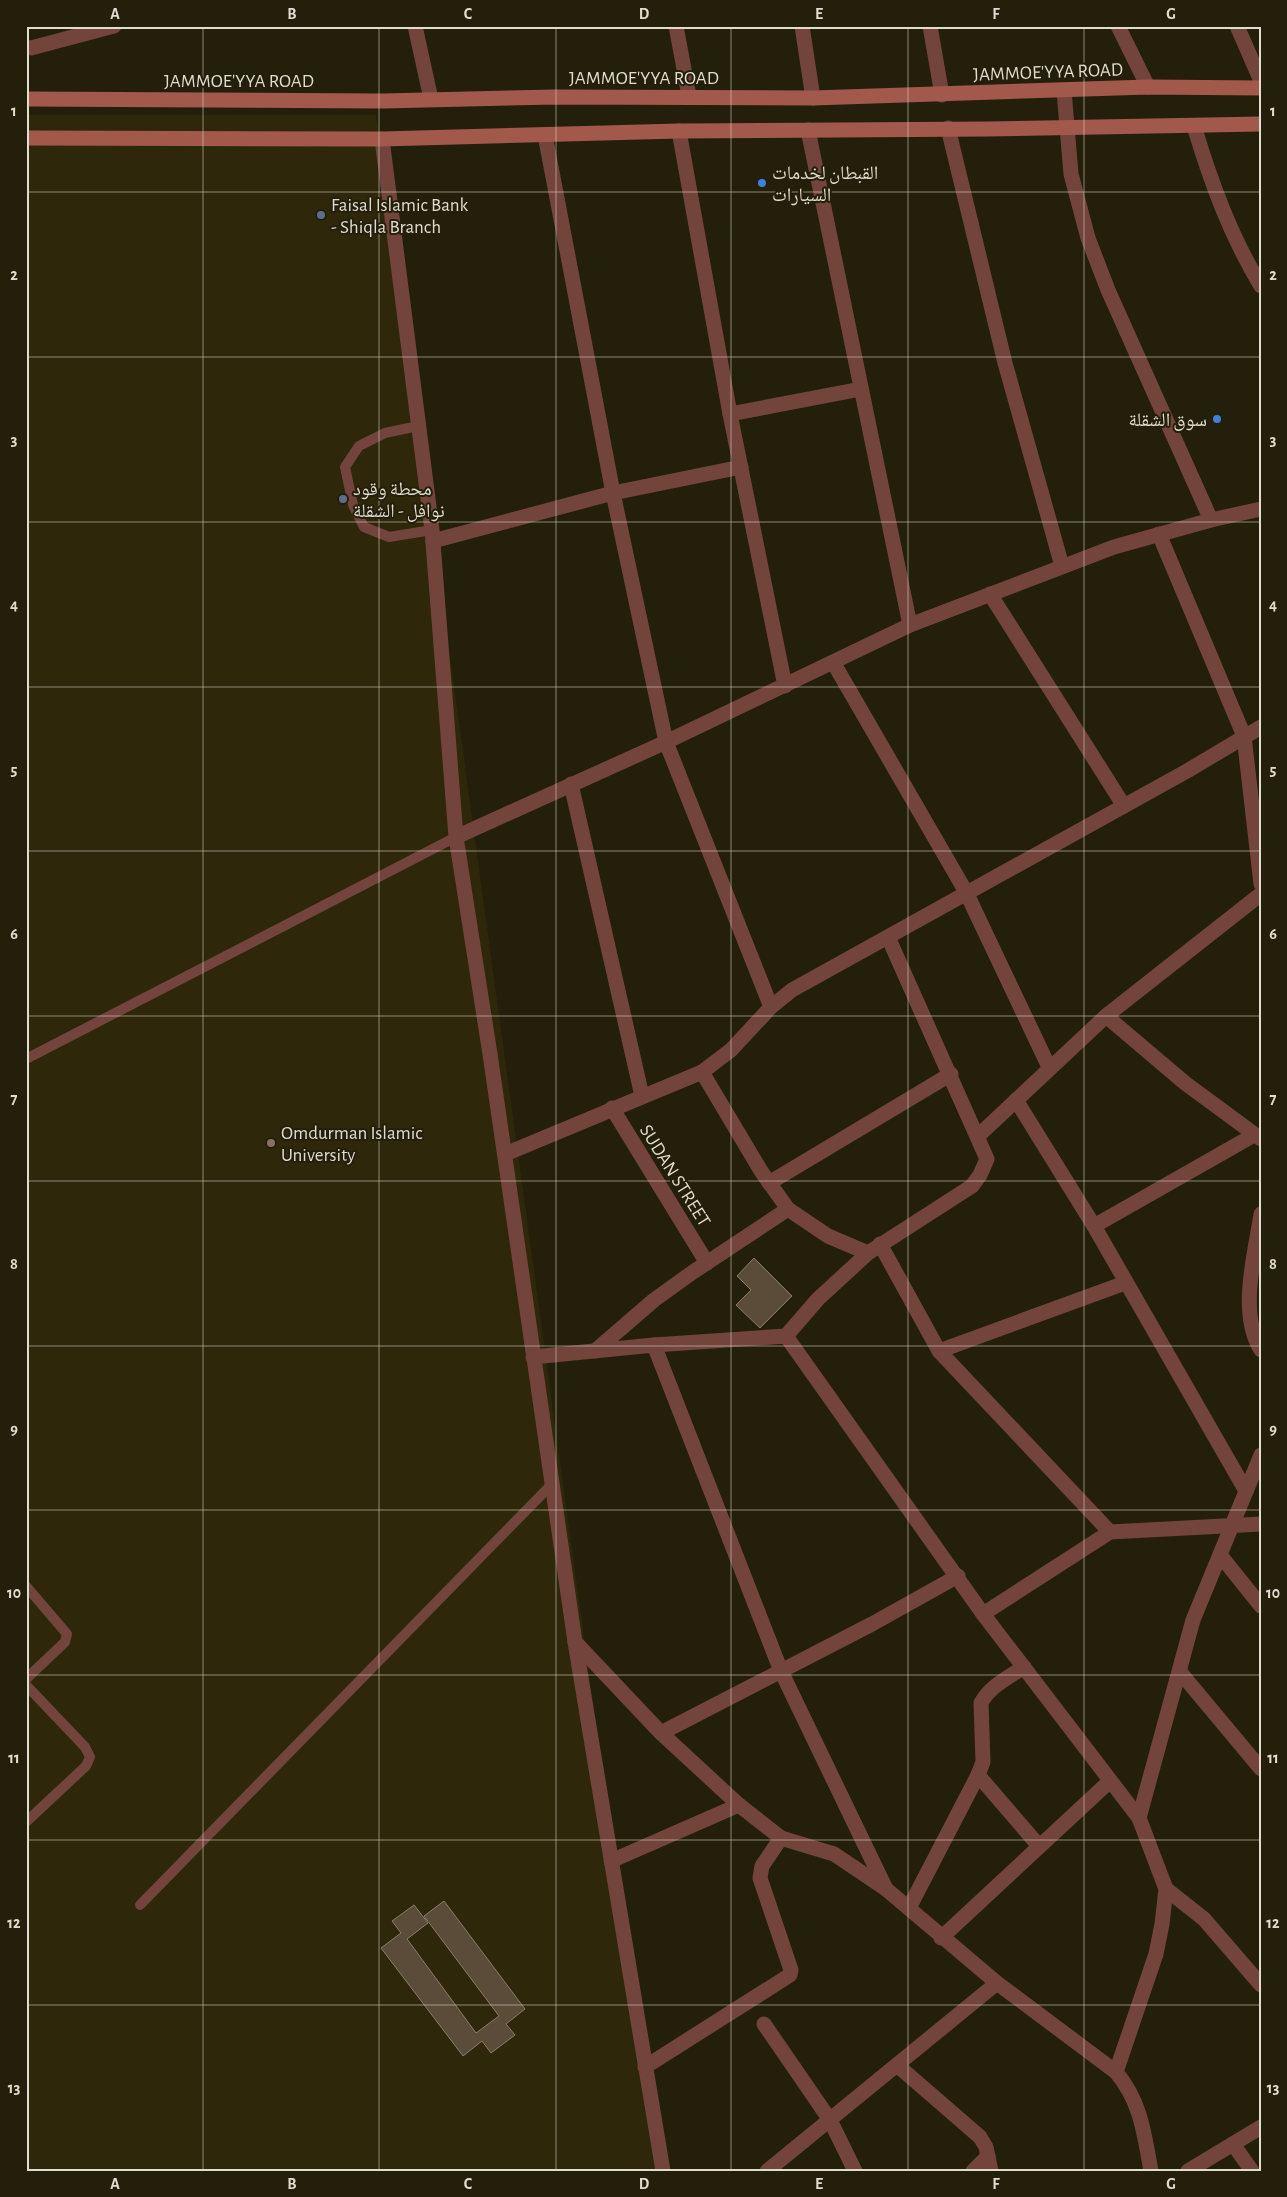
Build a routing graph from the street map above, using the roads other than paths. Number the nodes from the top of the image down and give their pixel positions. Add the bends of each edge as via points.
1 (114, 26) edge
2 (415, 26) edge
3 (676, 26) edge
4 (802, 26) edge
5 (930, 26) edge
6 (1118, 26) edge
7 (1237, 26) edge
8 (26, 47) edge
9 (1261, 81) edge
10 (1148, 87) junction
11 (1261, 88) edge
12 (1064, 91) junction
13 (942, 95) junction
14 (689, 96) junction
15 (813, 98) junction
16 (26, 99) edge
17 (431, 99) junction
18 (1261, 124) edge
19 (1066, 126) junction
20 (1194, 126) junction
21 (948, 128) junction
22 (808, 130) junction
23 (679, 131) junction
24 (545, 135) junction
25 (26, 138) edge
26 (382, 139) junction
27 (1261, 286) edge
28 (861, 389) junction
29 (730, 414) junction
30 (418, 426) junction
31 (741, 467) junction
32 (613, 493) junction
33 (1261, 509) edge
34 (1211, 520) junction
35 (1159, 534) junction
36 (433, 536) junction
37 (1062, 566) junction
38 (990, 594) junction
39 (910, 625) junction
40 (833, 662) junction
41 (785, 686) junction
42 (1261, 727) edge
43 (1244, 736) junction
44 (666, 742) junction
45 (571, 784) junction
46 (1124, 806) junction
47 (456, 837) junction
48 (1261, 884) edge
49 (966, 892) junction
50 (1261, 894) edge
51 (888, 937) junction
52 (771, 1007) junction
53 (1106, 1016) junction
54 (26, 1059) edge
55 (1049, 1067) junction
56 (702, 1072) junction
57 (951, 1074) junction
58 (642, 1096) junction
59 (1016, 1100) junction
60 (612, 1108) junction
61 (978, 1136) junction
62 (1257, 1137) edge
63 (505, 1154) junction
64 (770, 1183) junction
65 (788, 1209) junction
66 (1261, 1214) edge
67 (1094, 1226) junction
68 (874, 1248) junction
69 (707, 1263) junction
70 (1125, 1283) junction
71 (786, 1336) junction
72 (654, 1345) junction
73 (1261, 1350) edge
74 (595, 1351) junction
75 (939, 1351) junction
76 (533, 1358) junction
77 (1261, 1456) edge
78 (552, 1484) junction
79 (1246, 1491) junction
80 (1261, 1524) edge
81 (1234, 1526) junction
82 (1110, 1532) junction
83 (1220, 1555) junction
84 (958, 1576) junction
85 (26, 1586) edge
86 (1261, 1606) edge
87 (983, 1614) junction
88 (575, 1642) junction
89 (1024, 1667) junction
90 (781, 1671) junction
91 (1180, 1672) junction
92 (26, 1679) edge
93 (26, 1685) edge
94 (661, 1733) junction
95 (1261, 1769) edge
96 (978, 1775) junction
97 (1110, 1781) junction
98 (739, 1805) junction
99 (1139, 1818) junction
100 (26, 1822) edge
101 (781, 1838) junction
102 (1039, 1846) junction
103 (611, 1861) junction
104 (886, 1889) junction
105 (1166, 1890) junction
106 (140, 1905) dead end
107 (909, 1908) junction
108 (941, 1938) junction
109 (996, 1983) junction
110 (1261, 1985) edge
111 (764, 2024) dead end
112 (897, 2065) junction
113 (645, 2067) junction
114 (1116, 2072) junction
115 (830, 2120) junction
116 (1261, 2127) edge
117 (1233, 2144) junction
118 (988, 2156) junction
119 (663, 2171) edge
120 (768, 2171) edge
121 (855, 2171) edge
122 (973, 2171) edge
123 (991, 2171) edge
124 (1151, 2171) edge
125 (1188, 2171) edge
126 (1252, 2171) edge

1 - 8 street
2 - 17 street
3 - 14 street
4 - 15 street
5 - 13 street
6 - 10 street
7 - 9 street
10 - 11 main road, JAMMOE'YYA ROAD
10 - 12 main road, JAMMOE'YYA ROAD
12 - 13 main road, JAMMOE'YYA ROAD
12 - 19 street
13 - 15 main road, JAMMOE'YYA ROAD
14 - 15 main road, JAMMOE'YYA ROAD
14 - 17 main road, JAMMOE'YYA ROAD
16 - 17 main road, JAMMOE'YYA ROAD
18 - 20 main road
19 - 20 main road
19 - 21 main road
19 - 34 street via 1072,174 1088,238
20 - 27 street via 1219,204
21 - 22 main road
21 - 37 street via 1005,364
22 - 23 main road
22 - 28 street
23 - 24 main road
23 - 29 street
24 - 26 main road
24 - 32 street
25 - 26 main road
26 - 30 street
28 - 29 street
28 - 39 street
29 - 31 street
30 - 36 street
30 - 36 lane via 385,434 358,446 345,467 353,505 364,527 389,537
31 - 32 street
31 - 41 street
32 - 36 street
32 - 44 street
33 - 34 street
34 - 35 street
35 - 37 street
35 - 43 street
36 - 47 street
37 - 38 street
38 - 39 street
38 - 46 street
39 - 40 street
40 - 41 street
40 - 49 street
41 - 44 street
42 - 43 street
43 - 46 street
43 - 48 street
44 - 45 street
44 - 52 street
45 - 47 street
45 - 58 street
46 - 49 street
47 - 54 lane
47 - 63 street
49 - 51 street
49 - 55 street
50 - 53 street
51 - 52 street via 792,990
51 - 57 street
52 - 56 street via 731,1050
53 - 55 street
53 - 62 street
55 - 59 street
56 - 58 street
56 - 64 street
57 - 61 street
57 - 64 street
58 - 60 street
59 - 61 street
59 - 67 street
60 - 63 street
60 - 69 street, SUDAN STREET
61 - 68 street via 987,1159 972,1186
62 - 67 street
63 - 76 street
64 - 65 street
65 - 68 street via 828,1236
65 - 69 street
66 - 73 street via 1249,1315 1252,1332
67 - 70 street
68 - 71 street via 818,1299
68 - 75 street
69 - 74 street via 654,1300
70 - 75 street
70 - 79 street
71 - 72 street
71 - 84 street
72 - 74 street
72 - 90 street
74 - 76 street
75 - 82 street
76 - 78 street
77 - 79 street
78 - 88 street
78 - 106 lane
79 - 81 street
80 - 81 street
81 - 82 street
81 - 83 street
82 - 87 street
83 - 86 street
83 - 91 street via 1193,1620
84 - 87 street
84 - 90 street
85 - 92 lane via 67,1634 65,1642
87 - 89 street
88 - 94 street
88 - 103 street
89 - 96 street via 985,1695 981,1703 983,1762
89 - 97 street
90 - 94 street
90 - 104 street
91 - 95 street
91 - 99 street
93 - 100 lane via 85,1747 90,1757 86,1766
94 - 98 street
96 - 102 street
96 - 107 street
97 - 99 street
97 - 102 street
98 - 101 street
98 - 103 street
99 - 105 street
101 - 104 street via 834,1854
101 - 113 street via 762,1866 760,1878 790,1975
102 - 108 street
103 - 113 street
104 - 107 street
105 - 110 street via 1204,1919
105 - 114 street via 1156,1954
107 - 108 street
108 - 109 street
109 - 112 street
109 - 114 street
111 - 115 street
112 - 115 street
112 - 118 street via 980,2137
113 - 119 street
114 - 124 street via 1129,2088 1140,2114
115 - 120 street
115 - 121 street
116 - 117 street
117 - 125 street
117 - 126 street
118 - 122 street
118 - 123 street

